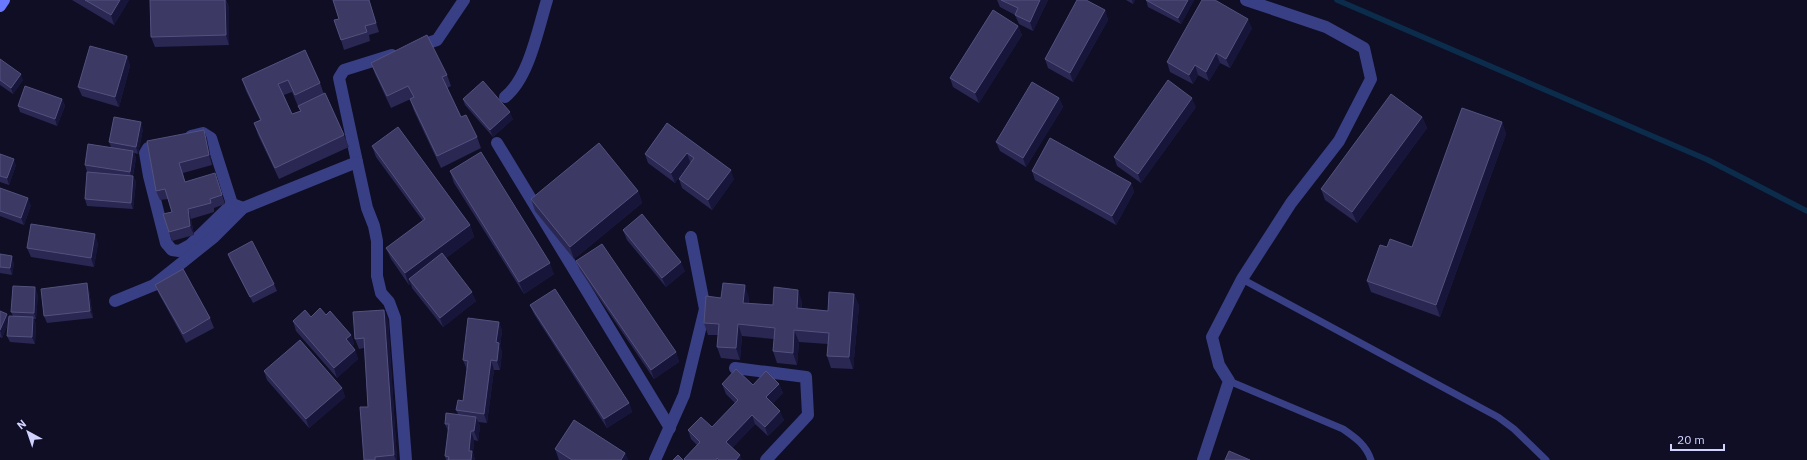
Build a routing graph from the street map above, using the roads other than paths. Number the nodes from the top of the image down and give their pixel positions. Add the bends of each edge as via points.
1 (4, 0) edge
2 (464, 0) edge
3 (547, 0) edge
4 (1246, 0) edge
5 (0, 6) edge
6 (505, 97) dead end
7 (498, 143) dead end
8 (357, 162) junction
9 (222, 174) junction
10 (208, 177) edge
11 (237, 206) junction
12 (691, 237) dead end
13 (1242, 279) junction
14 (115, 301) dead end
15 (735, 368) edge
16 (1229, 380) junction
17 (670, 428) junction
18 (406, 460) edge
19 (655, 460) edge
20 (766, 460) edge
21 (1203, 460) edge
22 (1371, 460) edge
23 (1546, 460) edge

1 - 5 main road
2 - 8 street via 437,40 344,70 339,78
3 - 6 street via 522,73 513,90
4 - 13 street via 1326,27 1364,48 1371,79 1339,141 1291,203
7 - 17 street
8 - 11 street
8 - 18 street via 377,241 377,276 381,293 389,302 395,318
9 - 10 street
9 - 11 street
9 - 11 street via 212,138 204,133 148,148 145,153 149,176 166,243 172,250 179,251 190,245
11 - 14 street via 214,237 154,285
12 - 17 street via 705,309 684,395
13 - 16 street via 1212,338 1219,365
13 - 23 lane via 1498,416
15 - 20 street via 806,376 808,415
16 - 21 street
16 - 22 lane via 1343,429 1368,450
17 - 19 street

